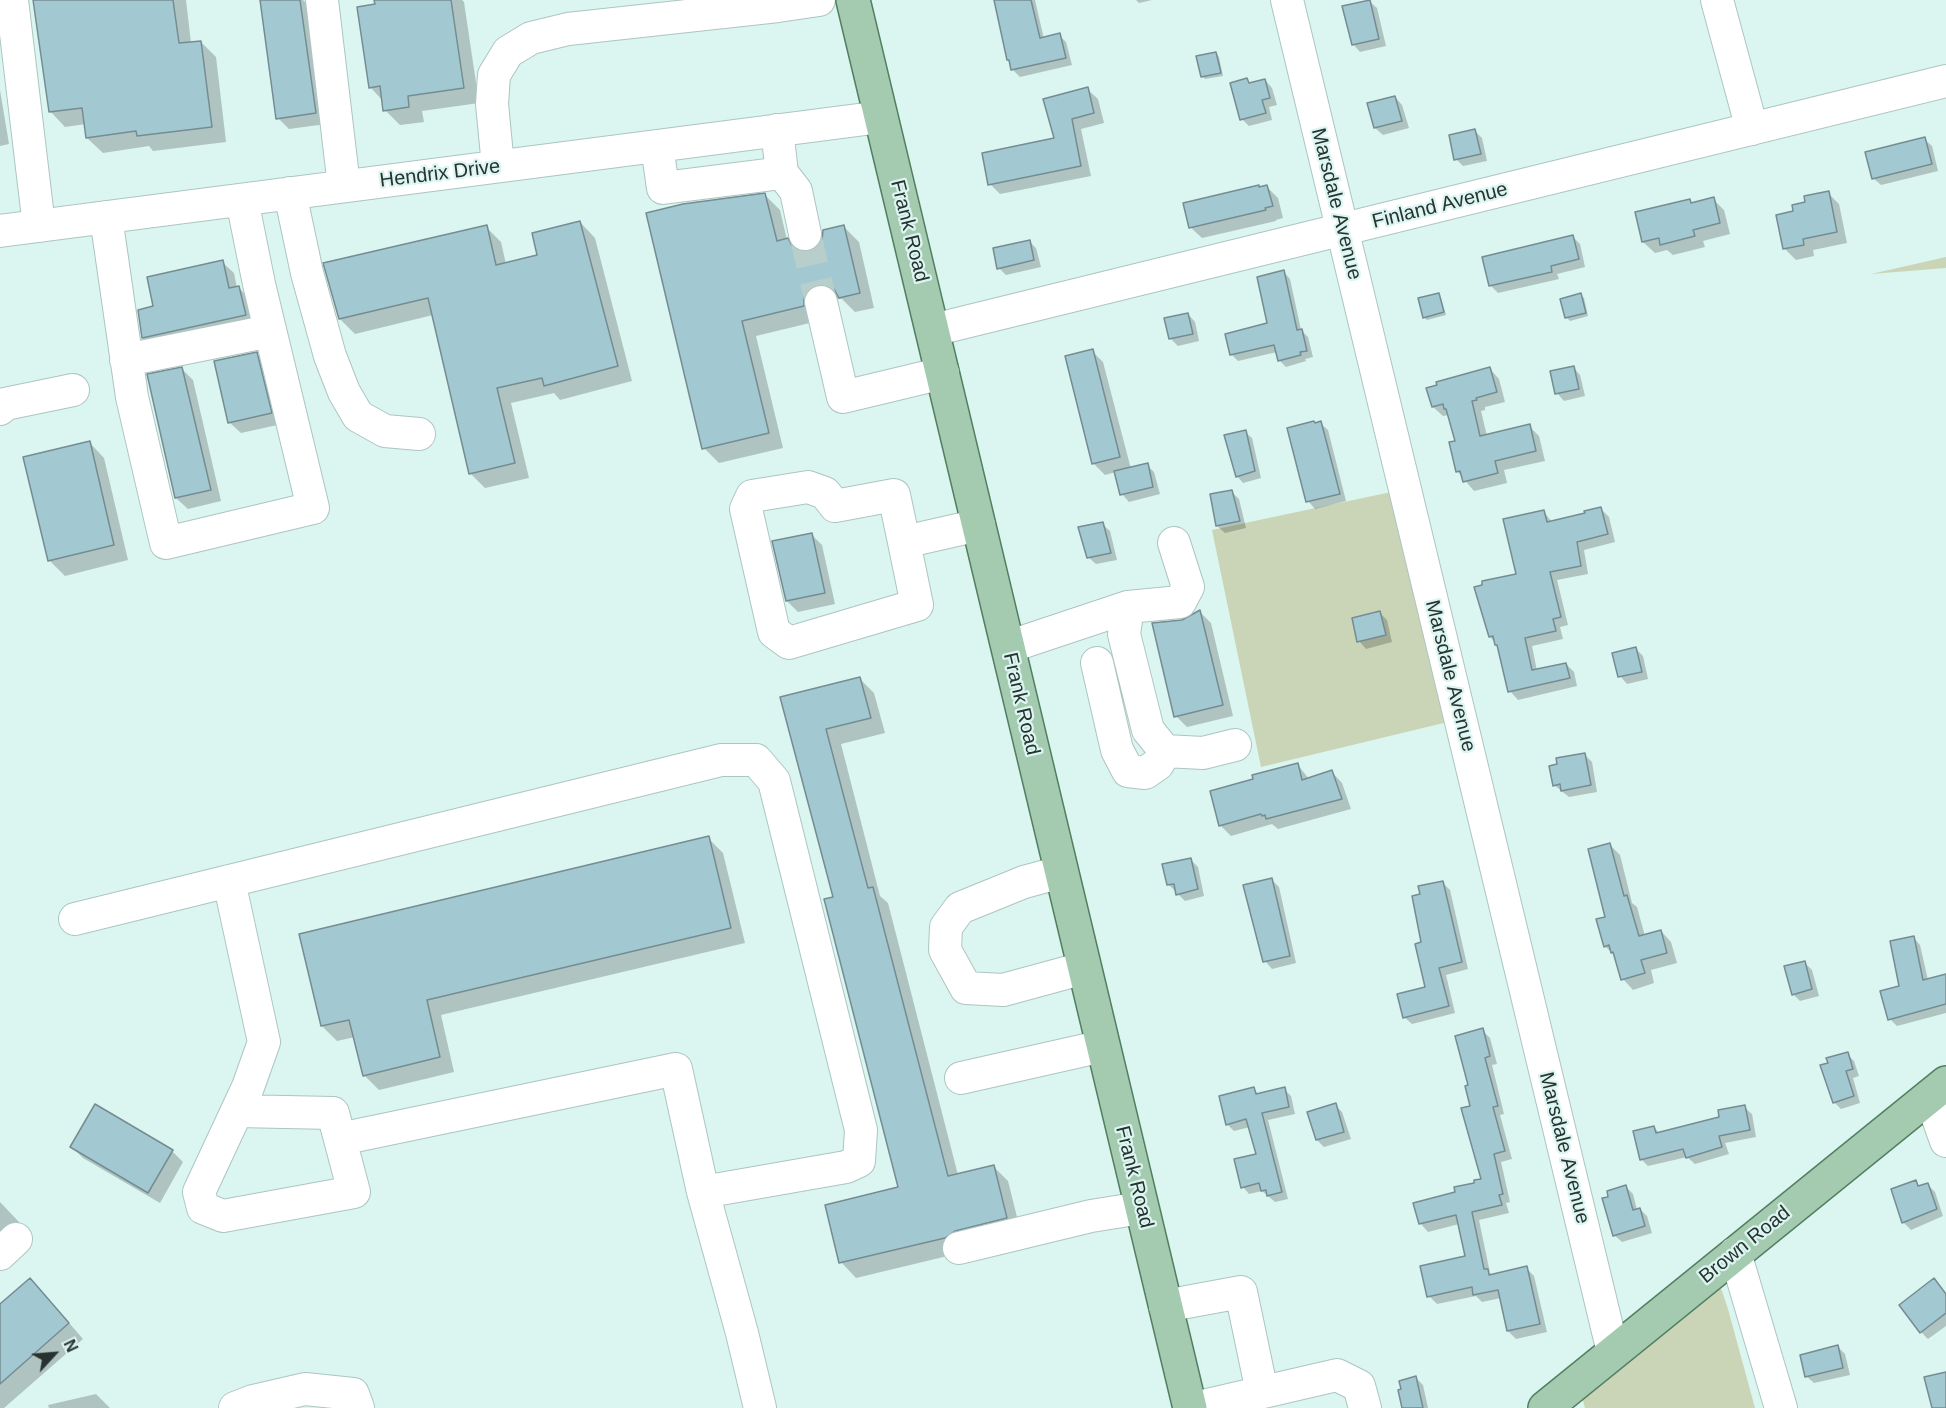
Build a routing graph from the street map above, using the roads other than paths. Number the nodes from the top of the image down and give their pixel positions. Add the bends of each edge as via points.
1 (12, 0) edge
2 (322, 0) edge
3 (819, 0) edge
4 (853, 0) edge
5 (1287, 0) edge
6 (1717, 0) edge
7 (1946, 81) edge
8 (881, 117) junction
9 (1752, 129) junction
10 (777, 130) junction
11 (657, 146) junction
12 (498, 166) junction
13 (782, 173) junction
14 (344, 186) junction
15 (290, 193) junction
16 (242, 200) junction
17 (106, 217) junction
18 (39, 226) junction
19 (1342, 229) junction
20 (0, 231) edge
21 (805, 234) tunnel mouth
22 (821, 302) tunnel mouth
23 (933, 330) junction
24 (270, 331) junction
25 (126, 360) junction
26 (943, 373) junction
27 (73, 390) dead end
28 (0, 409) edge
29 (419, 434) dead end
30 (979, 525) junction
31 (904, 542) junction
32 (1174, 543) dead end
33 (1128, 607) junction
34 (1008, 647) junction
35 (1097, 663) dead end
36 (1235, 745) dead end
37 (1165, 751) junction
38 (1061, 872) junction
39 (229, 881) junction
40 (75, 919) dead end
41 (1084, 968) junction
42 (1103, 1046) junction
43 (961, 1078) dead end
44 (1938, 1090) edge
45 (237, 1111) junction
46 (340, 1139) junction
47 (1946, 1141) edge
48 (703, 1192) junction
49 (1141, 1208) junction
50 (959, 1248) dead end
51 (1735, 1253) junction
52 (1166, 1306) junction
53 (1613, 1352) junction
54 (1262, 1392) junction
55 (235, 1408) edge
56 (358, 1408) edge
57 (760, 1408) edge
58 (1192, 1408) edge
59 (1365, 1408) edge
60 (1545, 1408) edge
61 (1781, 1408) edge

1 - 18 street
2 - 14 street
3 - 12 street via 567,29 531,38 508,52 494,75 492,104
4 - 8 main road, Frank Road
5 - 19 street, Marsdale Avenue
6 - 9 street
7 - 9 street, Finland Avenue
8 - 10 street, Hendrix Drive
8 - 23 main road, Frank Road
9 - 19 street, Finland Avenue
10 - 11 street, Hendrix Drive
10 - 13 street
11 - 12 street, Hendrix Drive
11 - 13 street via 663,188
12 - 14 street, Hendrix Drive
13 - 21 street via 796,190
14 - 15 street, Hendrix Drive
15 - 16 street, Hendrix Drive
15 - 29 street via 307,273 344,392 358,416 385,431
16 - 17 street, Hendrix Drive
16 - 24 street
17 - 18 street, Hendrix Drive
17 - 25 street
18 - 20 street, Hendrix Drive
19 - 23 street, Finland Avenue
19 - 53 street, Marsdale Avenue
22 - 26 street via 843,398
23 - 26 main road, Frank Road
24 - 25 street
24 - 25 street via 314,508 166,543
26 - 30 main road, Frank Road
27 - 28 street via 5,404
30 - 31 street
30 - 34 main road, Frank Road
31 - 31 street via 894,495 835,506 825,493 808,487 752,496 746,508 774,632 789,643 916,605
32 - 33 street via 1188,587 1179,602
33 - 34 street
33 - 37 street via 1124,634 1148,730
34 - 38 main road, Frank Road
35 - 37 street via 1117,750 1128,771 1145,773 1158,764
36 - 37 street via 1203,753
38 - 41 main road, Frank Road
38 - 41 street via 1024,882 960,908 946,927 945,950 966,988 1003,990
39 - 40 street
39 - 45 street via 264,1042
39 - 48 street via 721,760 756,760 774,781 861,1130 859,1161 846,1167
41 - 42 main road, Frank Road
42 - 43 street
42 - 49 main road, Frank Road
44 - 47 street
44 - 51 main road, Brown Road
45 - 46 street via 333,1113
45 - 46 street via 199,1192 203,1208 223,1216 354,1192
46 - 48 street via 676,1069
48 - 57 street
49 - 50 street
49 - 52 main road, Frank Road
51 - 53 main road, Brown Road
51 - 61 street
52 - 54 street via 1241,1292
52 - 58 main road, Frank Road
53 - 60 main road, Brown Road
54 - 58 street
54 - 59 street via 1337,1374 1359,1386
55 - 56 street via 305,1389 353,1394

